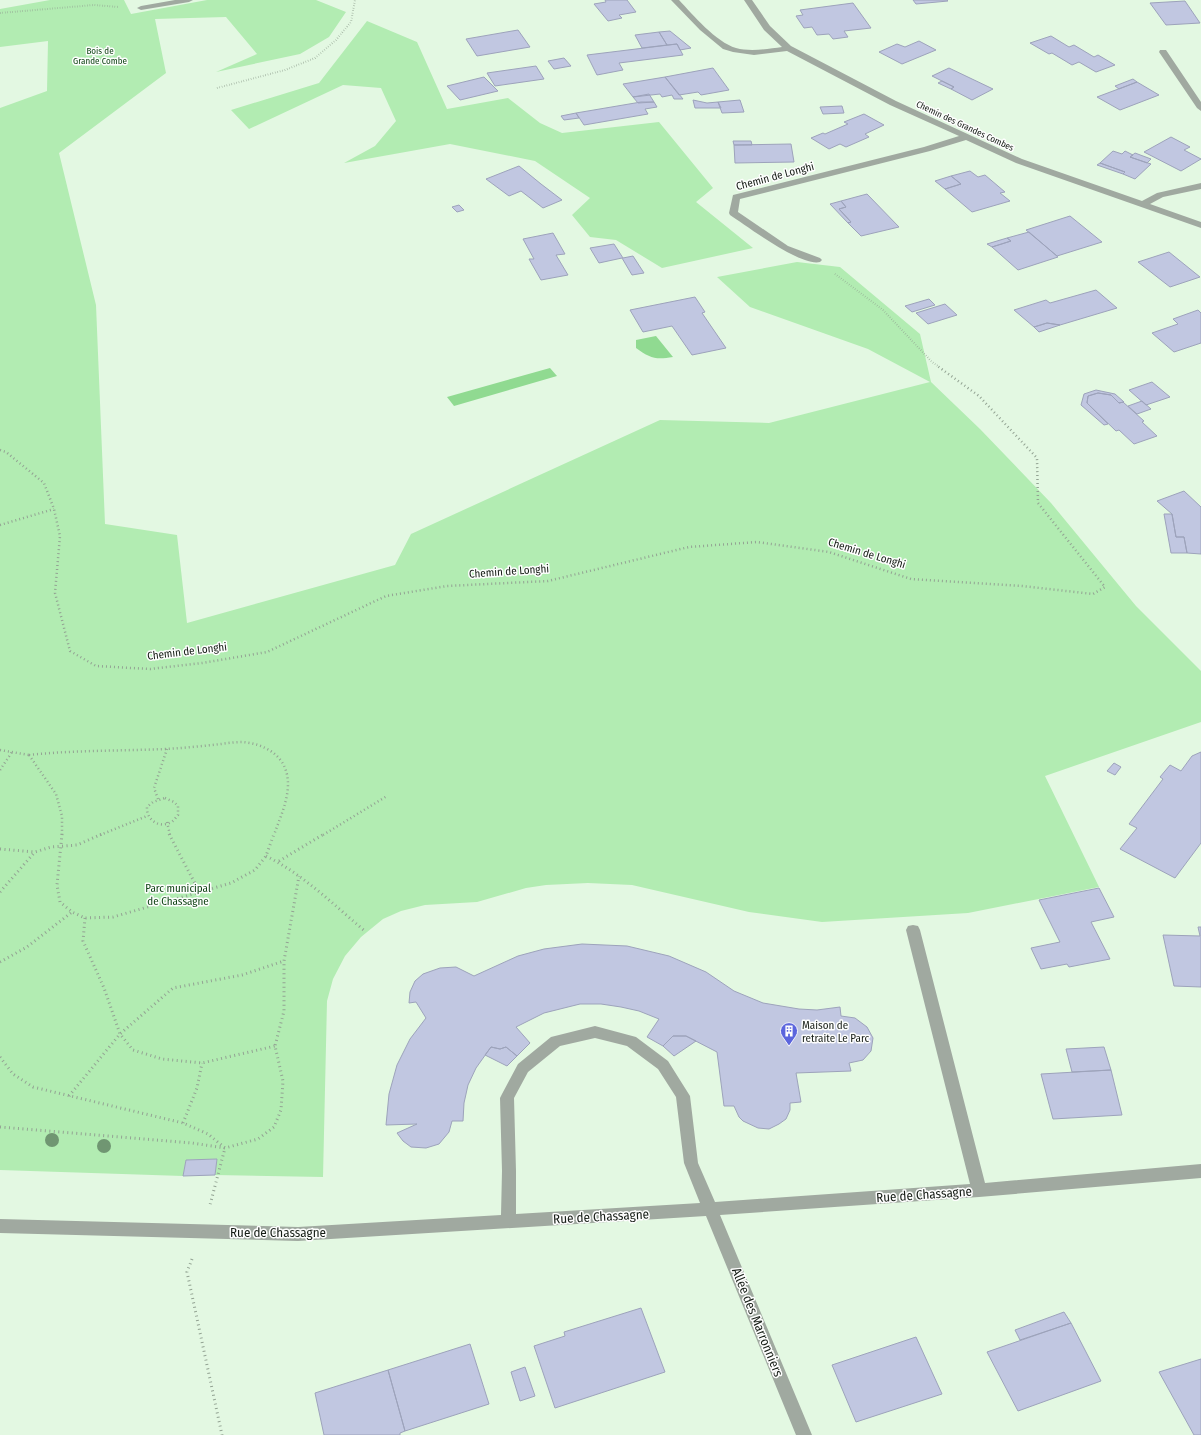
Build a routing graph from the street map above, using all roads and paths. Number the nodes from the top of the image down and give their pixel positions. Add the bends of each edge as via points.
1 (189, 0) edge
2 (355, 0) edge
3 (675, 0) edge
4 (748, 0) edge
5 (141, 8) joint
6 (0, 13) edge
7 (788, 48) junction
8 (1163, 52) dead end
9 (217, 88) dead end
10 (1201, 108) edge
11 (966, 137) junction
12 (1201, 186) edge
13 (1142, 205) junction
14 (1201, 225) edge
15 (817, 260) joint
16 (0, 450) edge
17 (54, 509) junction
18 (0, 525) edge
19 (167, 749) junction
20 (0, 750) edge
21 (12, 752) junction
22 (29, 755) junction
23 (0, 770) edge
24 (387, 796) dead end
25 (158, 799) junction
26 (146, 816) junction
27 (167, 822) junction
28 (62, 846) junction
29 (0, 849) edge
30 (35, 852) junction
31 (266, 856) junction
32 (279, 862) junction
33 (299, 876) junction
34 (0, 892) edge
35 (200, 893) junction
36 (72, 912) junction
37 (85, 918) junction
38 (913, 930) dead end
39 (366, 932) dead end
40 (284, 961) junction
41 (0, 962) edge
42 (120, 1034) junction
43 (275, 1046) junction
44 (0, 1057) edge
45 (202, 1063) junction
46 (69, 1096) junction
47 (183, 1123) junction
48 (0, 1128) edge
49 (225, 1148) junction
50 (1201, 1171) edge
51 (979, 1190) junction
52 (712, 1209) junction
53 (508, 1221) junction
54 (0, 1226) edge
55 (202, 1232) junction
56 (222, 1435) edge
57 (804, 1435) edge

1 - 5 street
2 - 9 path via 351,22 336,40 314,58 285,70
3 - 7 street via 708,34 732,50 768,53
4 - 7 street, Chemin des Grandes Combes via 767,28
5 - 6 path via 94,5
7 - 11 street, Chemin des Grandes Combes via 893,103
8 - 10 street
11 - 13 street, Chemin des Grandes Combes via 1019,162
11 - 15 street, Chemin de Longhi via 736,198 733,213 785,248
12 - 13 street via 1160,194
13 - 14 street, Chemin des Grandes Combes
15 - 17 path, Chemin de Longhi via 883,310 932,362 979,396 1037,458 1038,503 1105,587 1093,594 1022,586 911,579 829,552 756,542 689,547 548,581 447,586 386,596 268,652 150,669 96,666 70,651 55,592 60,536
16 - 17 path, Chemin de Longhi via 44,483
17 - 18 path
19 - 22 path via 63,751
19 - 25 path via 154,788
19 - 31 path via 241,742 258,745 281,761 287,773 288,788 284,808
20 - 21 path
21 - 22 path
21 - 23 path
22 - 28 path via 56,794 62,816
24 - 32 path
25 - 26 path via 147,808
25 - 27 path via 172,799 179,808 174,819
26 - 27 path via 160,824
26 - 28 path via 77,845
27 - 35 path via 170,837
28 - 30 path
28 - 36 path via 57,885 60,902
29 - 30 path
30 - 34 path
31 - 32 path
31 - 35 path via 255,870 231,883
32 - 33 path
33 - 39 path
33 - 40 path
35 - 37 path via 113,917
36 - 37 path
36 - 41 path via 27,948
37 - 42 path via 83,941 104,988
38 - 51 street
40 - 42 path via 242,975 173,988
40 - 43 path via 284,1011
42 - 45 path via 133,1050 162,1059
42 - 46 path
43 - 45 path
43 - 49 path via 283,1082 281,1110 274,1126 258,1139
44 - 46 path via 13,1074 33,1087
45 - 47 path via 197,1088
46 - 47 path
47 - 49 path via 208,1134
48 - 49 path via 192,1143
49 - 55 path
50 - 51 street, Rue de Chassagne
51 - 52 street, Rue de Chassagne
52 - 53 street, Rue de Chassagne
52 - 53 street, Allée des Marronniers via 692,1163 683,1096 663,1065 632,1041 595,1032 556,1041 523,1068 507,1098
52 - 57 street, Allée des Marronniers
53 - 55 street, Rue de Chassagne via 298,1234
54 - 55 street, Rue de Chassagne
55 - 56 path via 187,1272

